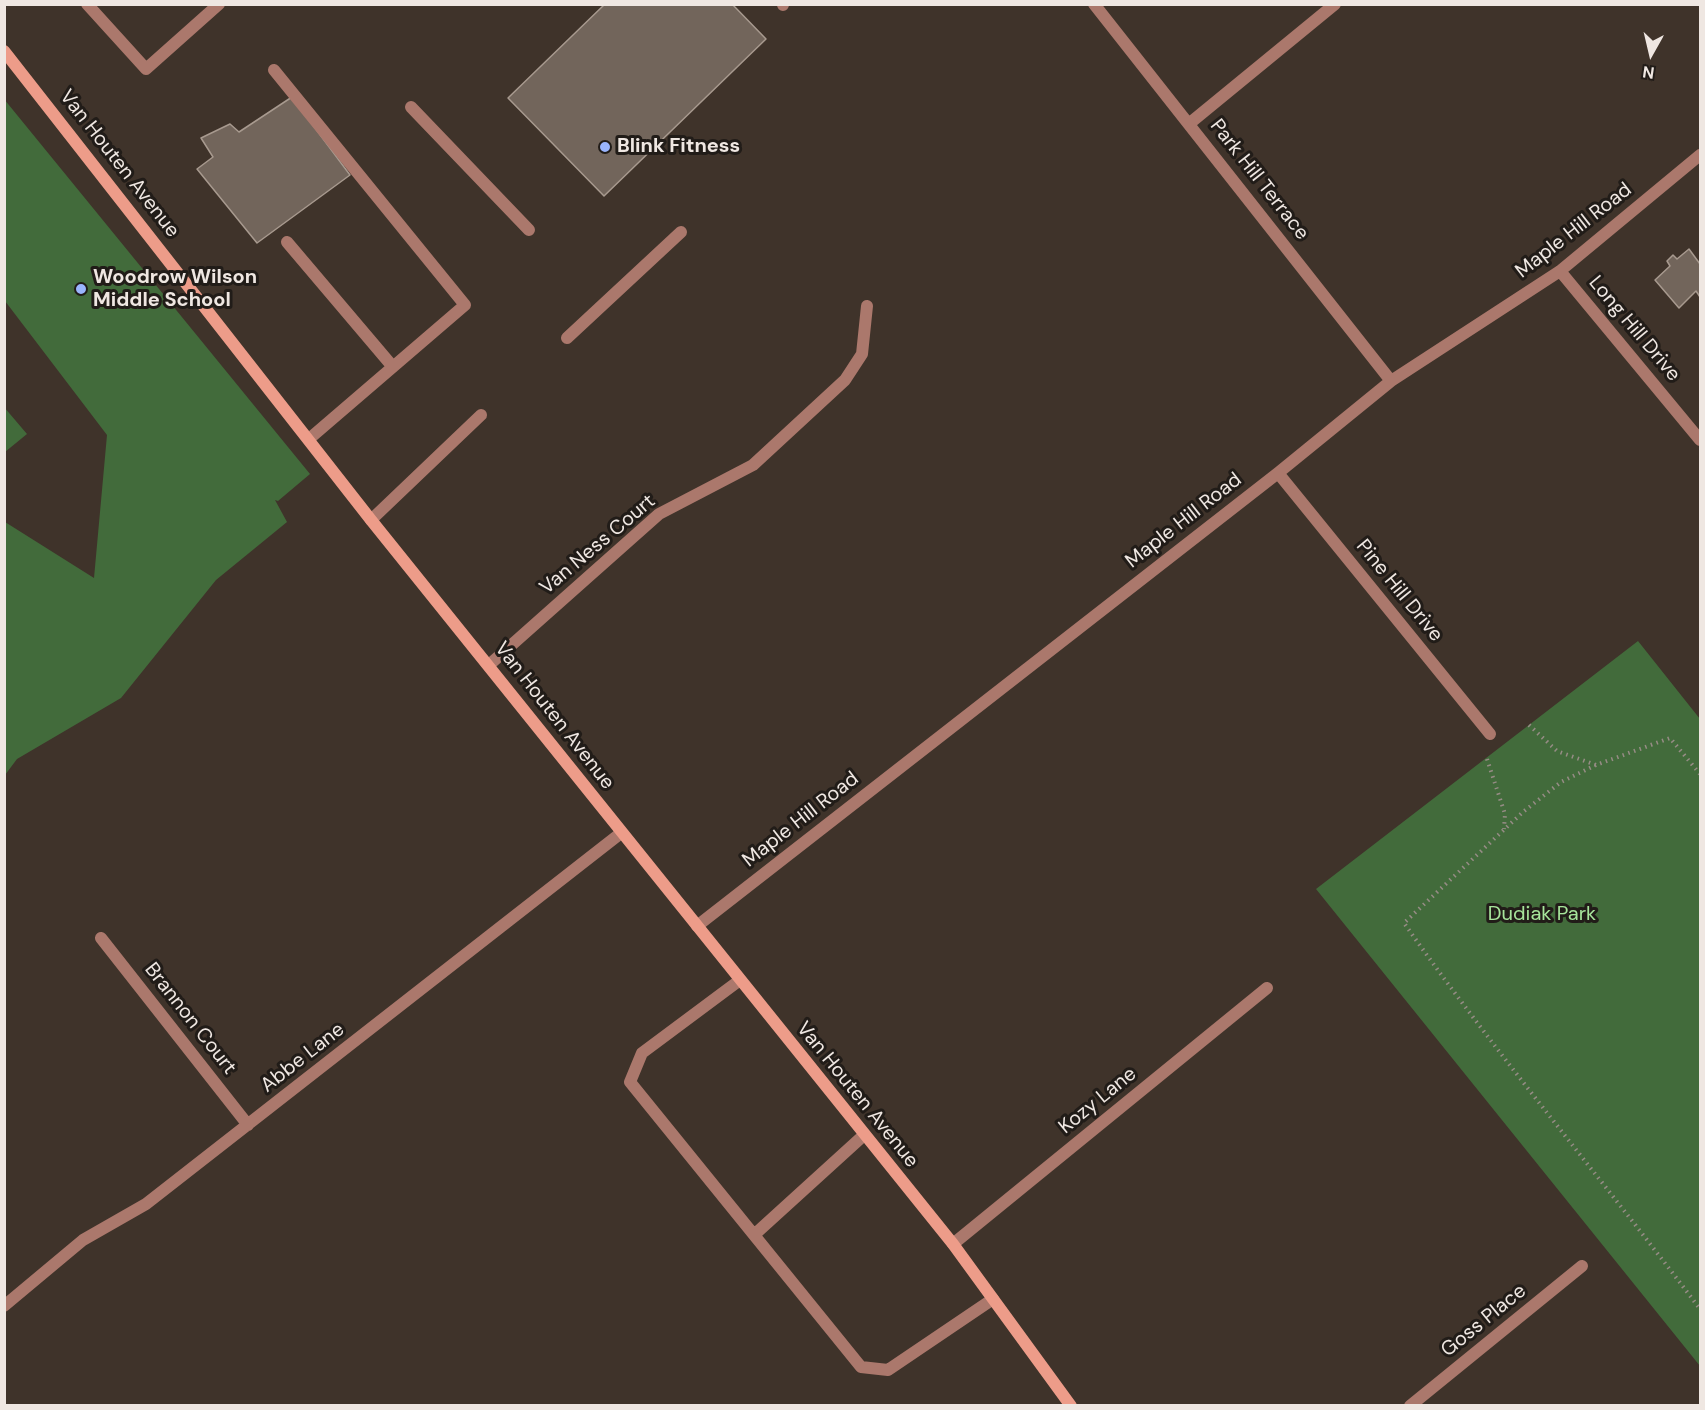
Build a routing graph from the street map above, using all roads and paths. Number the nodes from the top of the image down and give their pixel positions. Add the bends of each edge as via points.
1 (87, 4) edge
2 (219, 4) edge
3 (1094, 4) edge
4 (1335, 4) edge
5 (4, 51) edge
6 (274, 70) dead end
7 (411, 107) dead end
8 (1190, 123) junction
9 (1701, 155) edge
10 (529, 230) dead end
11 (681, 232) dead end
12 (287, 242) dead end
13 (1560, 271) junction
14 (867, 306) dead end
15 (567, 338) dead end
16 (393, 367) junction
17 (1391, 381) junction
18 (481, 415) dead end
19 (309, 439) junction
20 (1701, 440) edge
21 (1278, 473) junction
22 (371, 520) junction
23 (489, 665) junction
24 (1529, 725) dead end
25 (1490, 734) dead end
26 (1487, 759) dead end
27 (1596, 765) junction
28 (1701, 774) edge
29 (1504, 830) junction
30 (621, 833) junction
31 (697, 926) junction
32 (101, 938) dead end
33 (740, 980) junction
34 (1267, 988) dead end
35 (248, 1125) junction
36 (864, 1135) junction
37 (754, 1235) junction
38 (953, 1244) junction
39 (1582, 1266) dead end
40 (993, 1299) junction
41 (4, 1306) edge
42 (1701, 1309) edge
43 (1071, 1406) edge
44 (1410, 1406) edge

1 - 2 street via 146,69
3 - 8 street, Park Hill Terrace
4 - 8 street
5 - 19 main road, Van Houten Avenue
6 - 16 street via 465,305
7 - 10 street
8 - 17 street, Park Hill Terrace
9 - 13 street, Maple Hill Road
11 - 15 street
12 - 16 street
13 - 17 street, Maple Hill Road
13 - 20 street, Long Hill Drive
14 - 23 street, Van Ness Court via 862,354 845,380 753,465 659,514
16 - 19 street
17 - 21 street, Maple Hill Road
18 - 22 street
19 - 22 main road, Van Houten Avenue
21 - 25 street, Pine Hill Drive
21 - 31 street, Maple Hill Road
22 - 23 main road, Van Houten Avenue
23 - 30 main road, Van Houten Avenue
24 - 27 path via 1557,751
26 - 29 path via 1505,814
27 - 28 path via 1670,738
27 - 29 path via 1561,782
29 - 42 path via 1404,923 1491,1043
30 - 31 main road, Van Houten Avenue
30 - 35 street, Abbe Lane
31 - 33 main road, Van Houten Avenue
32 - 35 street, Brannon Court
33 - 36 main road, Van Houten Avenue
33 - 37 street via 642,1053 630,1082
34 - 38 street, Kozy Lane
35 - 41 street, Abbe Lane via 146,1204 83,1240
36 - 37 street
36 - 38 main road, Van Houten Avenue
37 - 40 street via 861,1367 888,1370
38 - 40 main road, Van Houten Avenue
39 - 44 street, Goss Place
40 - 43 main road, Van Houten Avenue

